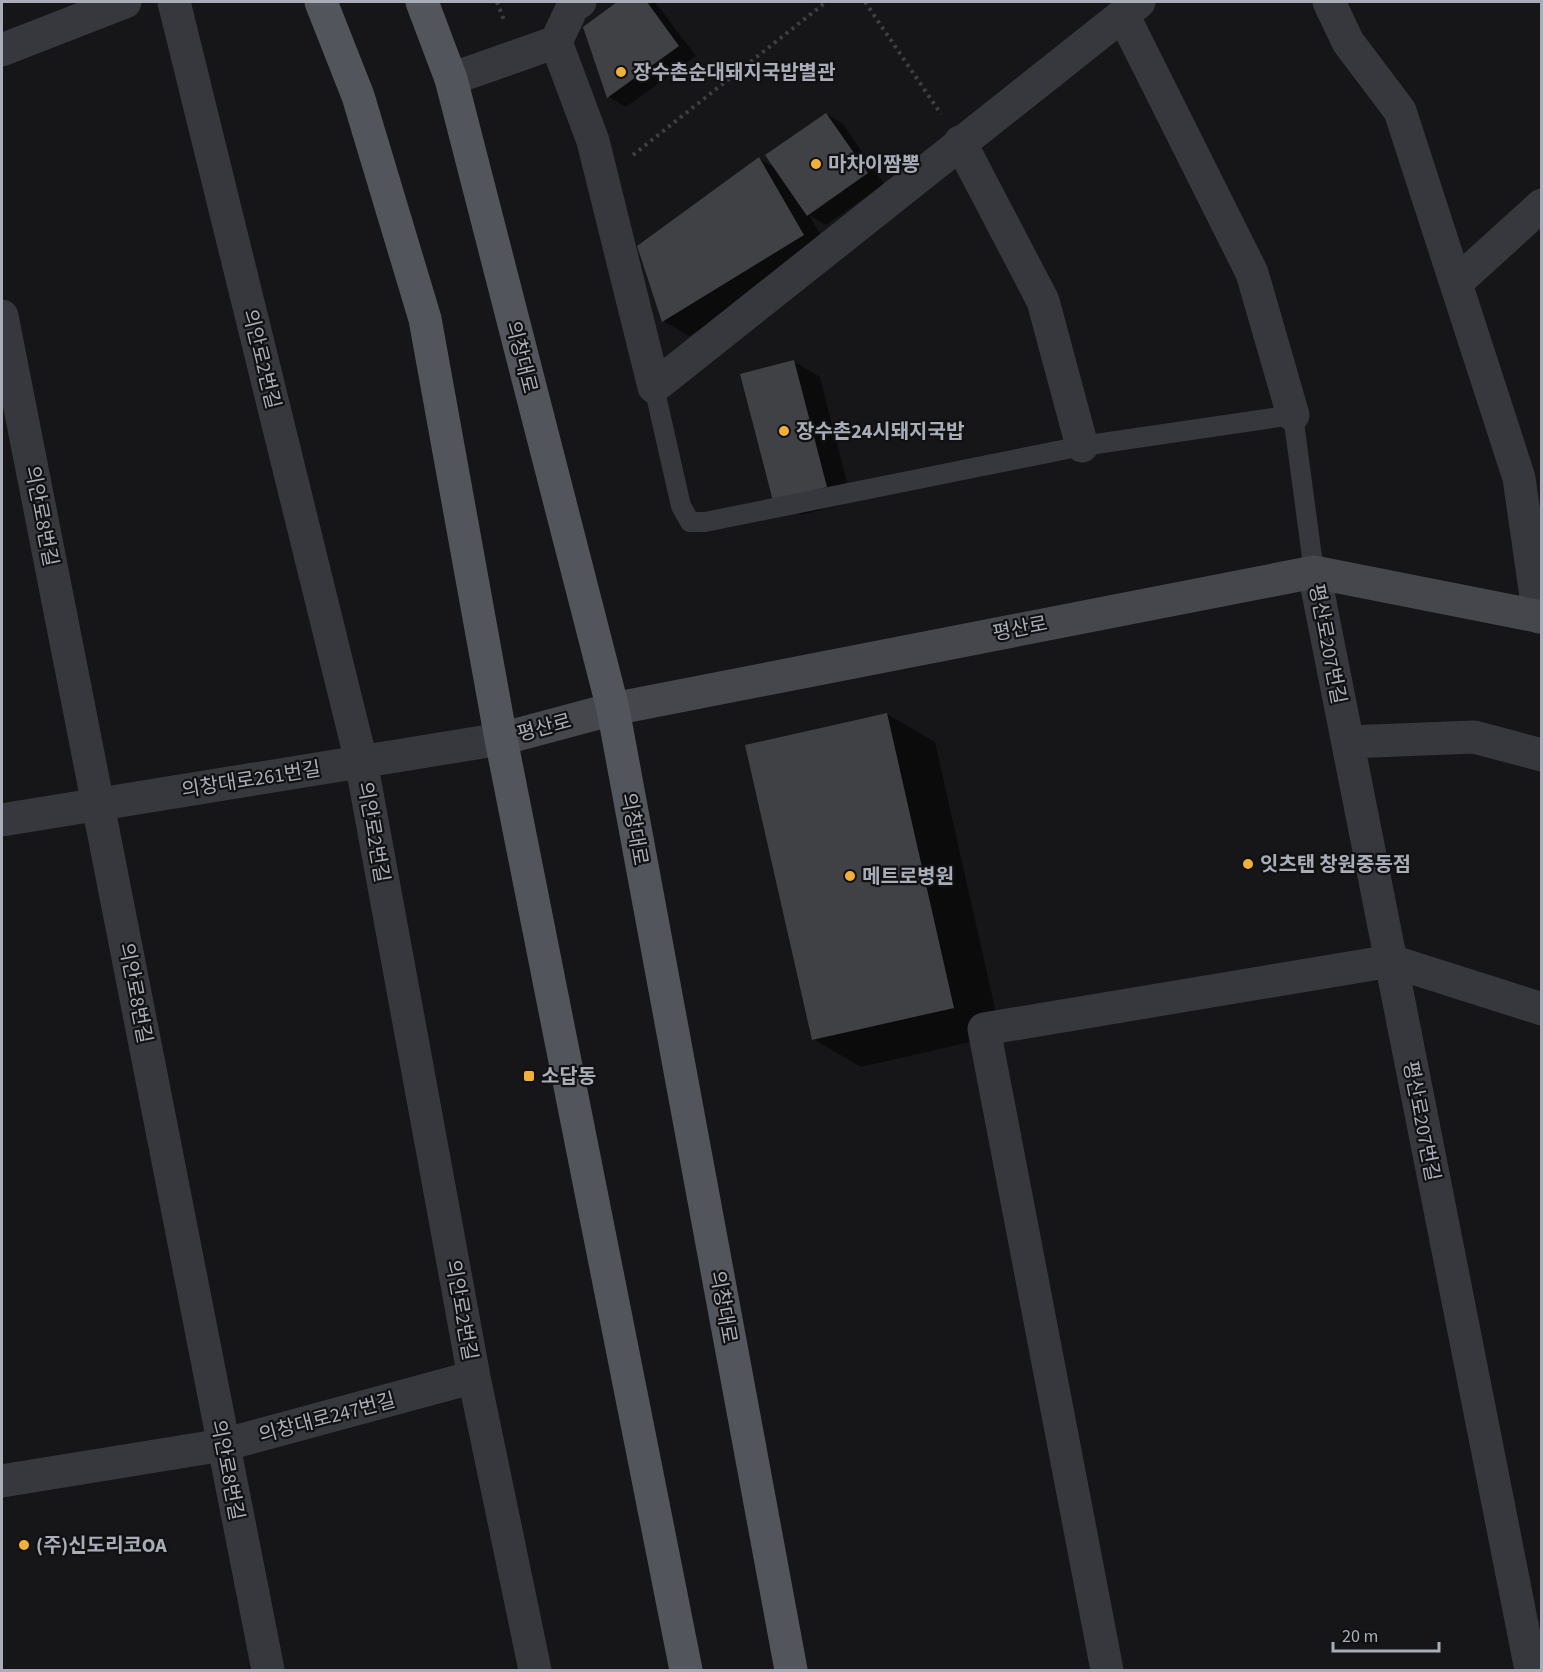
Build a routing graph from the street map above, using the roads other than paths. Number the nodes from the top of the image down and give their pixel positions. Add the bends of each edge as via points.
1 (124, 2) edge
2 (174, 2) edge
3 (321, 2) edge
4 (422, 2) edge
5 (580, 2) edge
6 (1329, 2) edge
7 (1131, 8) edge
8 (556, 42) junction
9 (2, 50) edge
10 (451, 79) junction
11 (960, 142) junction
12 (1542, 206) edge
13 (1456, 283) junction
14 (2, 316) edge
15 (654, 387) junction
16 (1293, 415) junction
17 (1082, 446) junction
18 (1314, 572) junction
19 (1540, 617) edge
20 (613, 709) junction
21 (501, 739) junction
22 (1348, 742) junction
23 (1542, 755) edge
24 (361, 762) junction
25 (99, 803) junction
26 (2, 820) edge
27 (1390, 961) junction
28 (1542, 1009) edge
29 (474, 1377) junction
30 (223, 1445) junction
31 (2, 1481) edge
32 (1533, 1650) edge
33 (268, 1671) edge
34 (535, 1671) edge
35 (686, 1671) edge
36 (791, 1671) edge
37 (1107, 1671) edge

1 - 9 street
2 - 24 street, 의안로2번길
3 - 21 main road via 358,96 425,319
4 - 10 main road, 의창대로
5 - 8 street via 573,6
6 - 13 street via 1348,42 1400,111
7 - 11 street
7 - 16 street via 1252,273
8 - 10 street
8 - 15 street via 593,141
10 - 20 main road, 의창대로
11 - 15 street
11 - 17 street via 1043,301
12 - 13 street
13 - 19 street via 1519,478
14 - 25 street, 의안로8번길
15 - 17 lane via 681,506 690,522
16 - 17 lane
16 - 18 lane
18 - 19 main road, 평산로
18 - 20 main road, 평산로
18 - 22 street, 평산로207번길
20 - 21 main road, 평산로
20 - 36 main road, 의창대로
21 - 24 street, 의창대로261번길
21 - 35 main road
22 - 23 street via 1474,737
22 - 27 street, 평산로207번길
24 - 25 street, 의창대로261번길
24 - 29 street, 의안로2번길
25 - 26 street, 의창대로261번길
25 - 30 street, 의안로8번길
27 - 28 street
27 - 32 street, 평산로207번길
27 - 37 street via 984,1029
29 - 30 street, 의창대로247번길
29 - 34 street, 의안로2번길
30 - 31 street, 의창대로247번길
30 - 33 street, 의안로8번길

